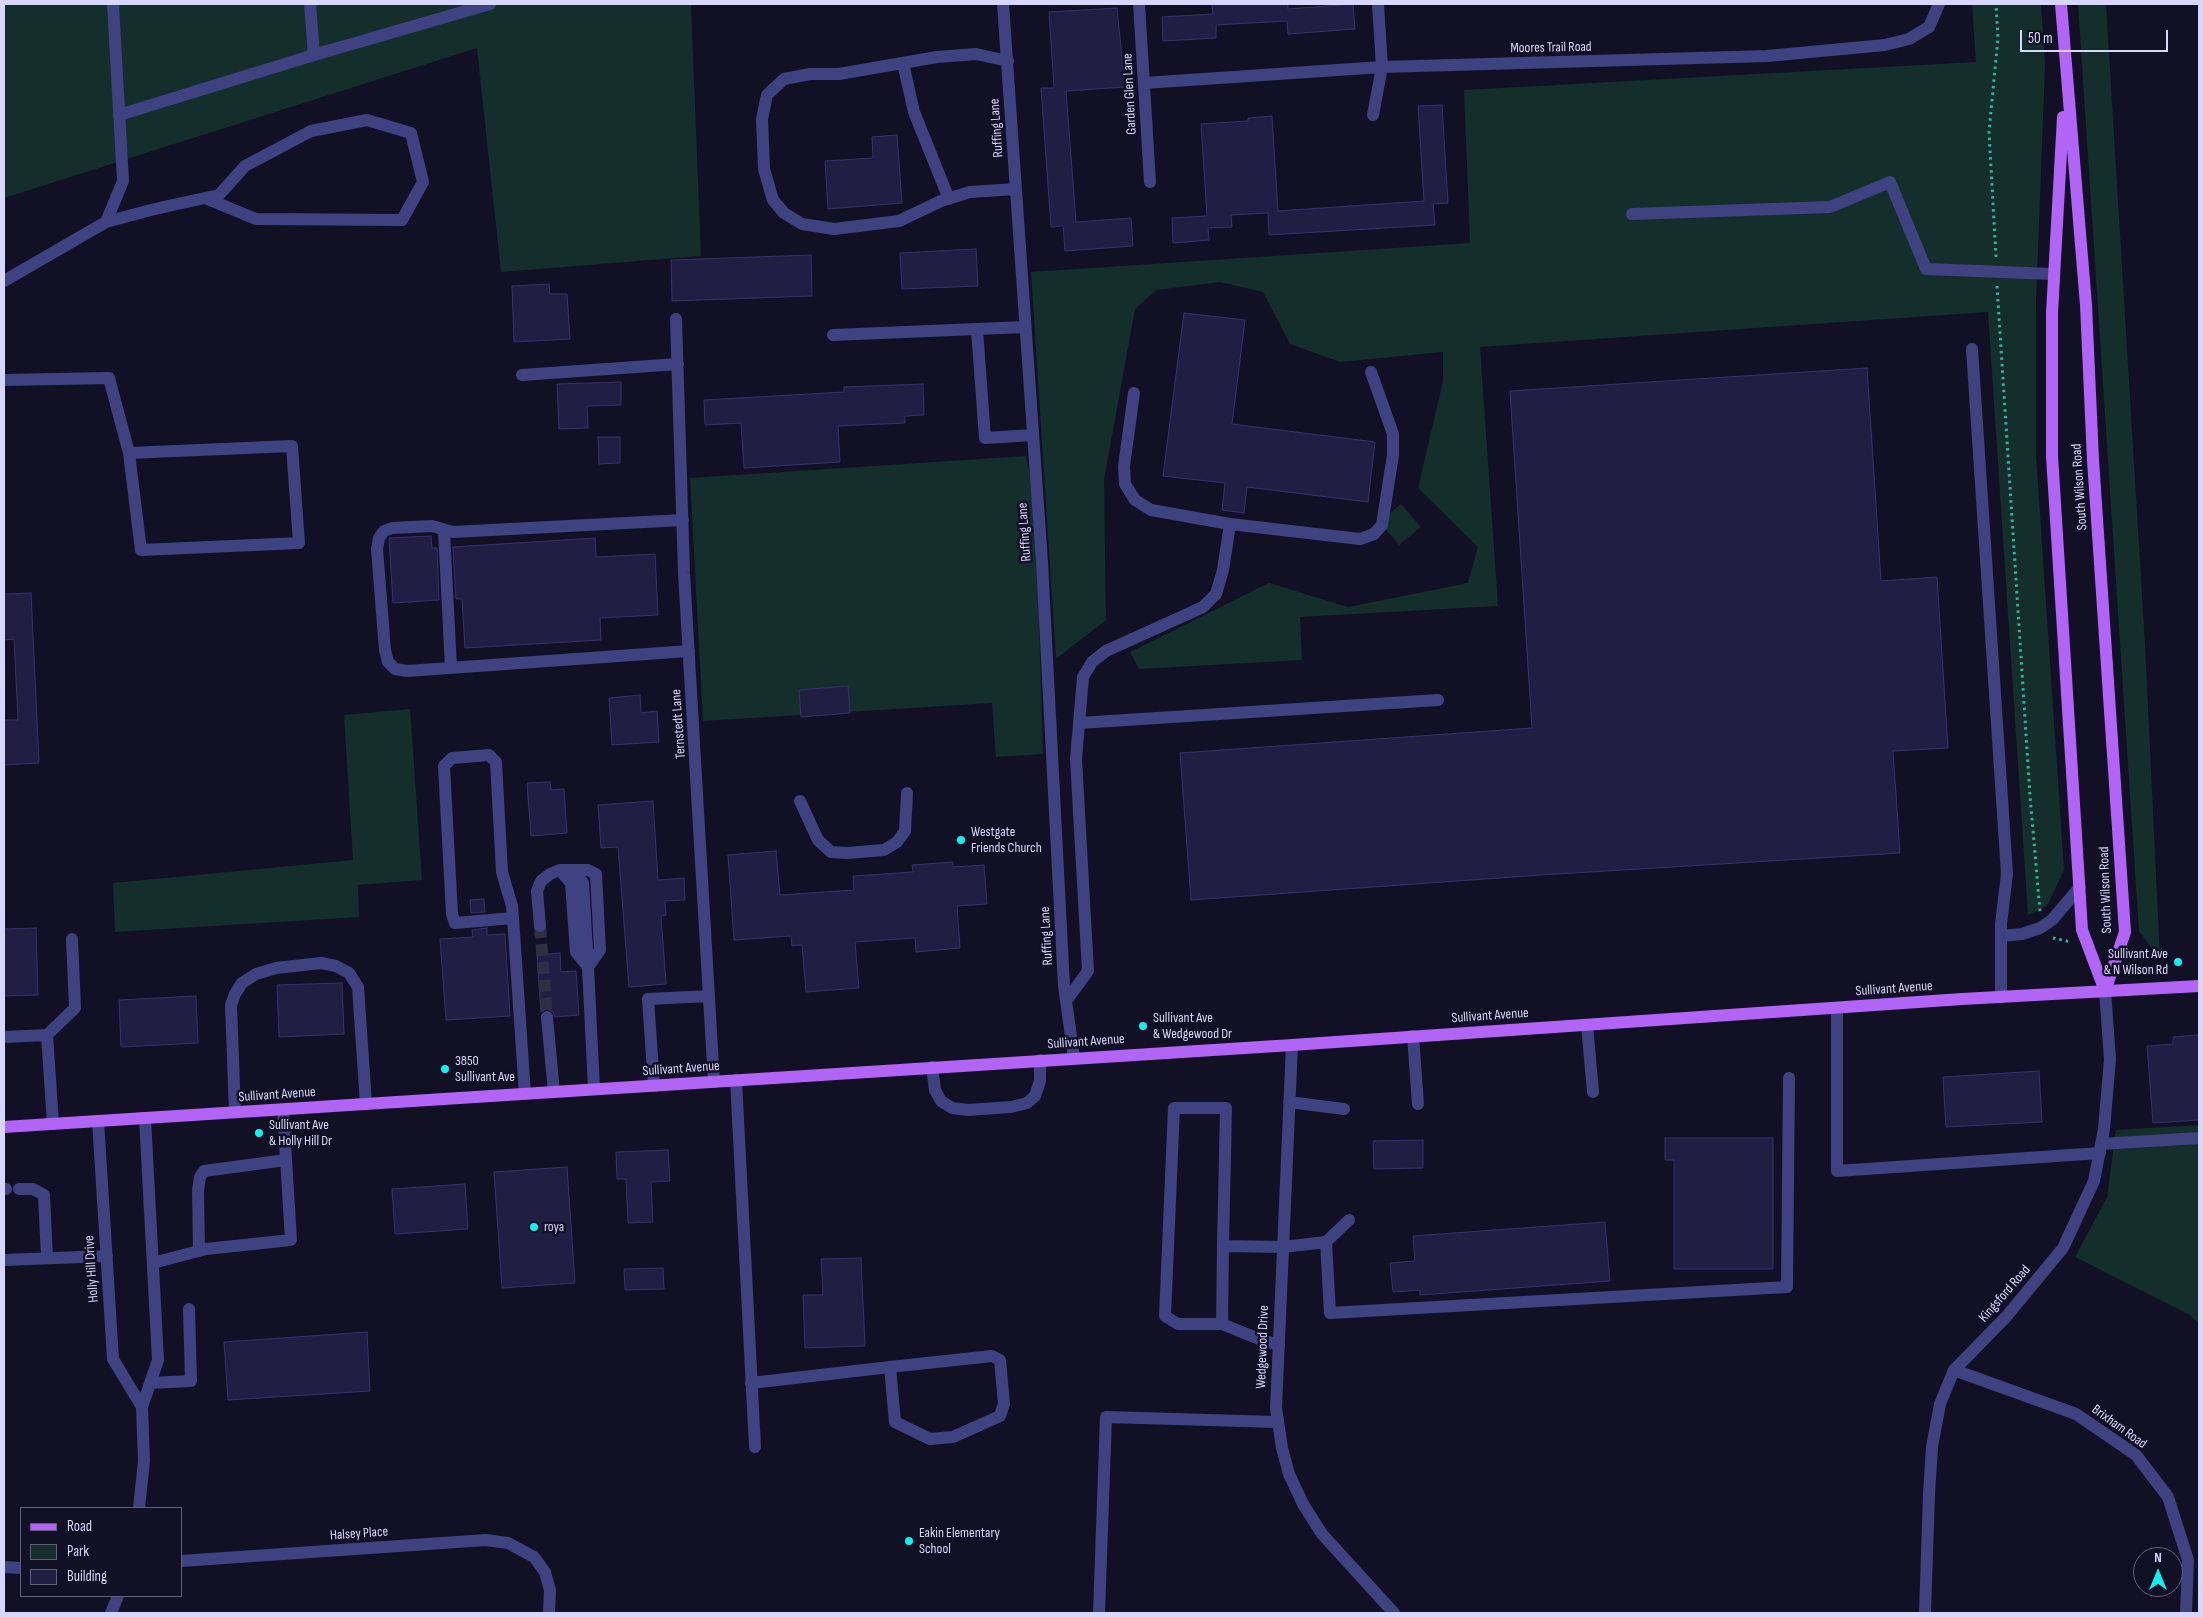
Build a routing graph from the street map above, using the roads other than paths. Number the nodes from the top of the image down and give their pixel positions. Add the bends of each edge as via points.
1 (113, 4) edge
2 (310, 4) edge
3 (490, 4) edge
4 (1004, 4) edge
5 (1140, 4) edge
6 (1378, 4) edge
7 (1939, 4) edge
8 (2061, 4) edge
9 (314, 55) junction
10 (1008, 61) junction
11 (903, 63) junction
12 (1382, 67) junction
13 (2066, 76) junction
14 (1144, 83) junction
15 (119, 115) junction
16 (1373, 115) dead end
17 (1150, 182) dead end
18 (1016, 189) junction
19 (205, 198) junction
20 (949, 198) junction
21 (1632, 214) dead end
22 (106, 222) junction
23 (2053, 274) junction
24 (4, 281) edge
25 (676, 319) dead end
26 (1025, 327) junction
27 (977, 330) junction
28 (833, 335) dead end
29 (1972, 350) dead end
30 (678, 364) junction
31 (1371, 372) dead end
32 (522, 375) dead end
33 (4, 380) edge
34 (1134, 393) dead end
35 (1033, 435) junction
36 (129, 453) junction
37 (683, 520) junction
38 (1230, 524) junction
39 (444, 531) junction
40 (689, 652) junction
41 (451, 668) junction
42 (1438, 700) dead end
43 (1079, 723) junction
44 (908, 793) dead end
45 (800, 800) dead end
46 (560, 870) junction
47 (2080, 887) junction
48 (513, 918) junction
49 (540, 926) tunnel mouth
50 (2001, 936) junction
51 (72, 939) dead end
52 (588, 967) junction
53 (2199, 986) edge
54 (2105, 991) junction
55 (709, 996) junction
56 (2001, 997) junction
57 (1066, 1001) junction
58 (1838, 1008) junction
59 (548, 1017) tunnel mouth
60 (1587, 1025) junction
61 (47, 1035) junction
62 (1413, 1036) junction
63 (4, 1037) edge
64 (1292, 1045) junction
65 (1074, 1058) junction
66 (1040, 1060) junction
67 (932, 1068) junction
68 (1789, 1078) dead end
69 (736, 1080) junction
70 (714, 1082) junction
71 (654, 1086) junction
72 (594, 1089) junction
73 (554, 1092) junction
74 (1593, 1092) dead end
75 (525, 1094) junction
76 (1289, 1102) junction
77 (366, 1104) junction
78 (1418, 1104) dead end
79 (1344, 1109) dead end
80 (283, 1110) junction
81 (235, 1112) junction
82 (145, 1118) junction
83 (98, 1121) junction
84 (52, 1124) junction
85 (4, 1127) edge
86 (2199, 1138) edge
87 (2101, 1149) junction
88 (286, 1160) junction
89 (10, 1189) edge
90 (1349, 1220) dead end
91 (1326, 1242) junction
92 (1223, 1246) junction
93 (1283, 1247) junction
94 (199, 1250) junction
95 (106, 1256) junction
96 (46, 1258) junction
97 (4, 1260) edge
98 (153, 1263) junction
99 (189, 1310) dead end
100 (1222, 1324) junction
101 (1279, 1344) junction
102 (890, 1367) junction
103 (1954, 1370) junction
104 (150, 1383) junction
105 (751, 1383) junction
106 (142, 1407) junction
107 (1277, 1422) junction
108 (755, 1447) dead end
109 (139, 1507) edge
110 (182, 1561) edge
111 (4, 1567) edge
112 (20, 1568) edge
113 (118, 1597) edge
114 (112, 1613) edge
115 (549, 1613) edge
116 (1099, 1613) edge
117 (1394, 1613) edge
118 (1925, 1613) edge
119 (2186, 1613) edge

1 - 15 street
2 - 9 street
3 - 9 street
4 - 10 street, Ruffing Lane
5 - 14 street, Garden Glen Lane
6 - 12 street
7 - 12 street, Moores Trail Road via 1929,27 1909,39 1885,45 1767,56
8 - 13 main road, South Wilson Road
9 - 15 street
10 - 11 street via 976,54
10 - 18 street, Ruffing Lane
11 - 20 street via 914,112
11 - 20 street via 784,79 767,95 762,119 762,145 764,169 773,200 784,213 802,224 834,229 899,221
12 - 14 street, Moores Trail Road
12 - 16 street
13 - 23 main road, South Wilson Road
13 - 54 main road, South Wilson Road via 2086,305 2093,460 2125,932
14 - 17 street, Garden Glen Lane
15 - 22 street via 123,181
18 - 20 street via 970,192
18 - 26 street, Ruffing Lane
19 - 19 street via 219,195 245,166 311,131 367,120 411,133 423,182 402,220 256,219
19 - 22 street
21 - 23 street via 1830,207 1890,182 1926,269
22 - 24 street
23 - 47 main road, South Wilson Road via 2052,456
25 - 30 street, Ternstedt Lane
26 - 27 street
26 - 35 street, Ruffing Lane
27 - 28 street
27 - 35 street via 985,438
29 - 50 street via 2007,874
30 - 32 street
30 - 37 street, Ternstedt Lane
31 - 38 street via 1392,434 1393,455 1382,525 1374,534 1360,539
33 - 36 street via 109,378
34 - 38 street via 1124,466 1125,484 1135,500 1151,510
35 - 57 street, Ruffing Lane
36 - 36 street via 141,550 299,543 292,446
37 - 39 street
37 - 40 street, Ternstedt Lane
38 - 43 street via 1216,594 1203,607 1106,651 1092,662 1083,677
39 - 41 street
39 - 41 street via 432,526 392,528 384,531 377,549 388,662 407,671
40 - 41 street
40 - 55 street, Ternstedt Lane
42 - 43 street
43 - 57 street via 1076,759 1088,972
44 - 45 street via 905,831 897,842 884,850 847,853 831,852 818,840
46 - 49 street via 541,881 537,891
46 - 52 street via 571,883 576,952
46 - 52 street via 588,870 596,874 600,950
47 - 50 street via 2040,928
47 - 54 main road, South Wilson Road via 2082,930
48 - 48 street via 502,872 496,762 490,755 452,758 444,766 455,923
48 - 75 street
50 - 56 street
51 - 61 street via 75,1008
52 - 72 street
53 - 54 main road, Sullivant Avenue
54 - 56 main road, Sullivant Avenue
54 - 87 street, Kingsford Road via 2110,1059
55 - 70 street, Ternstedt Lane
55 - 71 street via 648,999
56 - 58 main road, Sullivant Avenue
57 - 65 street, Ruffing Lane
58 - 60 main road, Sullivant Avenue
58 - 87 street via 1837,1171
59 - 73 street
60 - 62 main road, Sullivant Avenue
60 - 74 street
61 - 63 street
61 - 84 street
62 - 64 main road, Sullivant Avenue
62 - 78 street
64 - 65 main road, Sullivant Avenue
64 - 76 street, Wedgewood Drive
65 - 66 main road, Sullivant Avenue
66 - 67 main road, Sullivant Avenue
66 - 67 street via 1040,1081 1034,1096 1027,1103 1011,1107 952,1108 941,1101
67 - 69 main road, Sullivant Avenue
68 - 91 street via 1787,1287 1330,1313
69 - 70 main road, Sullivant Avenue
69 - 105 street
70 - 71 main road, Sullivant Avenue
71 - 72 main road, Sullivant Avenue
72 - 73 main road, Sullivant Avenue
73 - 75 main road, Sullivant Avenue
75 - 77 main road, Sullivant Avenue
76 - 79 street
76 - 93 street, Wedgewood Drive
77 - 80 main road, Sullivant Avenue
77 - 81 street via 358,987 349,974 336,966 321,963 276,968 256,974 242,983 231,1005
80 - 81 main road, Sullivant Avenue
80 - 88 street
81 - 82 main road, Sullivant Avenue
82 - 83 main road, Sullivant Avenue
82 - 98 street, Holly Hill Drive
83 - 84 main road, Sullivant Avenue
83 - 95 street, Holly Hill Drive
84 - 85 main road, Sullivant Avenue
86 - 87 street
87 - 103 street, Kingsford Road via 2094,1181 2063,1248 2006,1317
88 - 94 street via 204,1171 198,1190
88 - 94 street via 291,1240
89 - 96 street via 33,1189 44,1195
90 - 91 street
91 - 93 street
92 - 93 street
92 - 100 street
92 - 100 street via 1226,1108 1174,1108 1165,1316 1178,1324
93 - 101 street, Wedgewood Drive
94 - 98 street
95 - 96 street
95 - 106 street, Holly Hill Drive via 113,1359
96 - 97 street
98 - 104 street, Holly Hill Drive via 158,1360
99 - 104 street via 192,1381
100 - 101 street
101 - 107 street, Wedgewood Drive
102 - 102 street via 992,1356 1000,1360 1004,1404 1000,1416 953,1437 930,1438 895,1422
102 - 105 street
103 - 118 street, Kingsford Road via 1940,1404 1932,1447
103 - 119 street, Brixham Road via 2076,1414 2136,1455 2168,1496 2188,1560
104 - 106 street, Holly Hill Drive
105 - 108 street
106 - 109 street, Holly Hill Drive via 144,1462
107 - 116 street via 1106,1417
107 - 117 street, Wedgewood Drive via 1289,1474 1303,1504 1322,1534
110 - 115 street, Halsey Place via 486,1540 508,1543 534,1557 545,1572 550,1590
111 - 112 street
113 - 114 street

